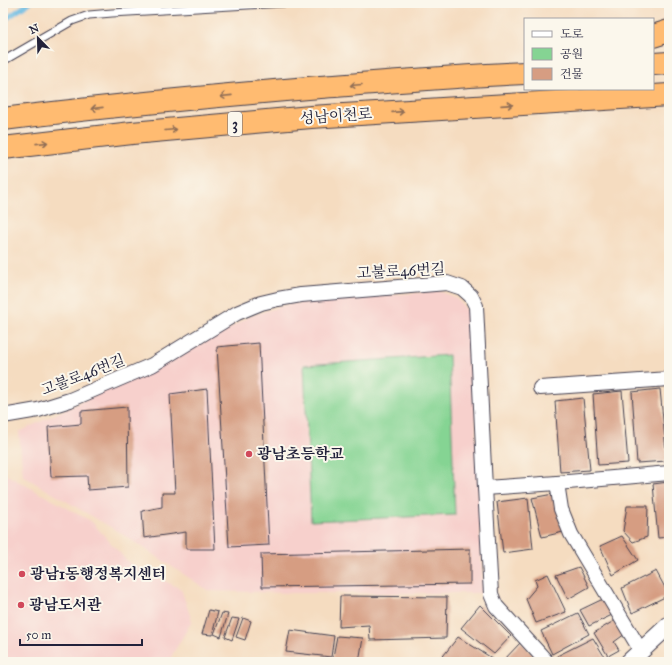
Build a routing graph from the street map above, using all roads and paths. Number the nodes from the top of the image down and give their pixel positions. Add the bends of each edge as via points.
1 (284, 3) edge
2 (669, 31) edge
3 (654, 36) edge
4 (3, 61) edge
5 (669, 63) edge
6 (654, 64) edge
7 (524, 73) edge
8 (669, 95) edge
9 (3, 119) edge
10 (3, 148) edge
11 (669, 378) edge
12 (540, 388) dead end
13 (3, 416) edge
14 (669, 473) edge
15 (558, 483) junction
16 (485, 488) junction
17 (669, 625) edge
18 (635, 656) edge
19 (547, 662) edge

1 - 4 lane via 89,15 72,21
2 - 3 highway
5 - 6 highway
7 -> 9 highway, 성남이천로 / 3 via 248,93
10 -> 8 highway, 성남이천로 / 3 via 132,133 311,117
11 - 12 street
13 - 16 street, 고불로46번길 via 38,410 70,400 129,376 152,365 237,313 261,303 301,295 447,283 462,288 471,296 476,306
14 - 15 street
15 - 16 street
15 - 18 street via 561,509 571,534
16 - 19 street, 고불로46번길 via 491,594 496,606
17 - 18 street

